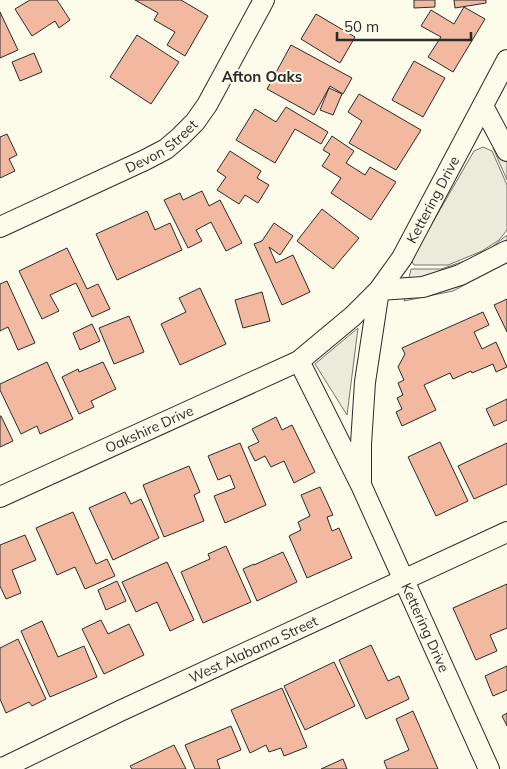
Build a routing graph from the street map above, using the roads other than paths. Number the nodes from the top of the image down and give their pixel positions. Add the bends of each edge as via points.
1 (264, 0) edge
2 (507, 60) edge
3 (483, 106) junction
4 (507, 151) edge
5 (0, 227) edge
6 (507, 251) edge
7 (379, 290) junction
8 (299, 361) junction
9 (360, 486) junction
10 (0, 497) edge
11 (507, 532) edge
12 (403, 580) junction
13 (0, 768) edge
14 (489, 769) edge

1 - 5 street, Devon Street via 207,105 180,137 145,160
2 - 3 street, Kettering Drive
3 - 4 street
3 - 7 street, Kettering Drive via 402,258
6 - 7 street via 460,275 423,287
7 - 8 street, Kettering Drive
7 - 9 street, Kettering Drive via 365,382
8 - 9 street, Kettering Drive
8 - 10 street, Oakshire Drive
9 - 12 street, Kettering Drive
11 - 12 street, West Alabama Street
12 - 13 street, West Alabama Street
12 - 14 street, Kettering Drive

